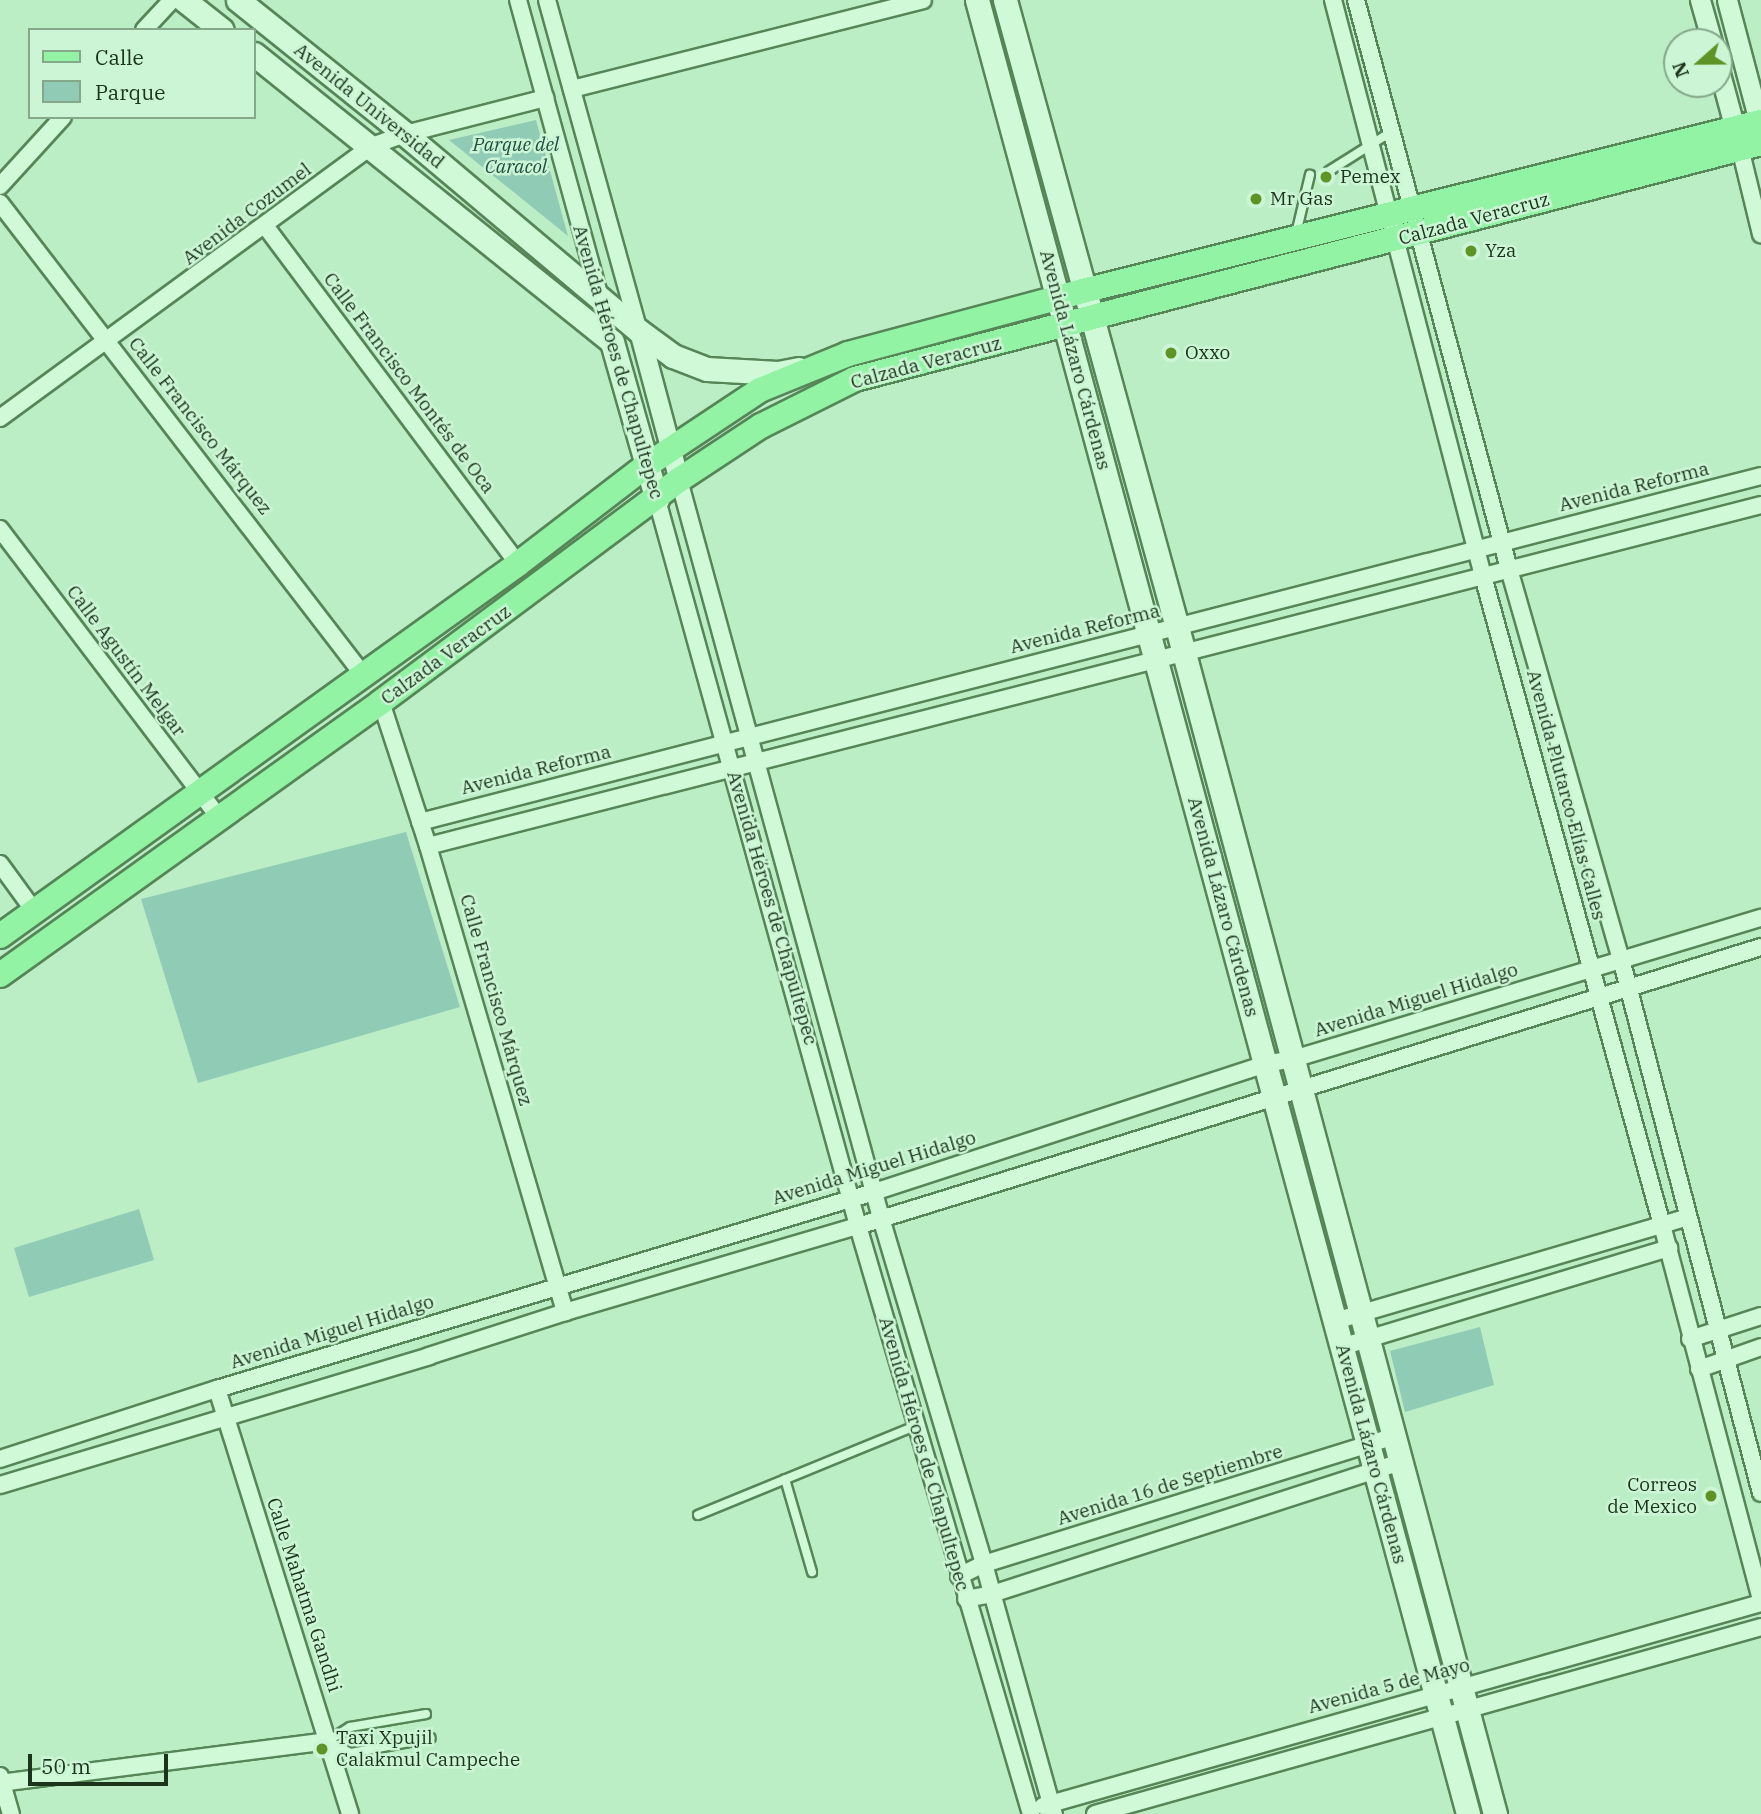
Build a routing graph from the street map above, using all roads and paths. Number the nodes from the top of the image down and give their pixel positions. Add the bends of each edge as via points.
1 (172, 0) edge
2 (184, 0) edge
3 (238, 0) edge
4 (518, 0) edge
5 (547, 0) edge
6 (923, 0) edge
7 (977, 0) edge
8 (1005, 0) edge
9 (1333, 0) edge
10 (1356, 0) edge
11 (1700, 0) edge
12 (1727, 0) edge
13 (146, 28) edge
14 (219, 28) edge
15 (1708, 28) edge
16 (256, 56) edge
17 (572, 89) junction
18 (1733, 96) edge
19 (545, 98) junction
20 (61, 119) edge
21 (1391, 132) junction
22 (1753, 132) edge
23 (405, 134) junction
24 (372, 146) junction
25 (1371, 146) junction
26 (1329, 171) dead end
27 (1310, 176) dead end
28 (0, 186) edge
29 (0, 203) edge
30 (1401, 213) junction
31 (265, 227) junction
32 (1761, 234) edge
33 (1407, 237) junction
34 (1295, 238) junction
35 (1083, 291) junction
36 (600, 298) junction
37 (1058, 299) junction
38 (1091, 320) junction
39 (1066, 327) junction
40 (639, 331) junction
41 (108, 341) junction
42 (612, 342) junction
43 (823, 365) junction
44 (0, 418) edge
45 (671, 448) junction
46 (647, 465) junction
47 (1761, 477) edge
48 (679, 480) junction
49 (657, 500) junction
50 (1761, 505) edge
51 (0, 529) edge
52 (1503, 543) junction
53 (1476, 550) junction
54 (518, 564) junction
55 (1509, 569) junction
56 (1483, 576) junction
57 (1177, 626) junction
58 (1149, 634) junction
59 (1184, 653) junction
60 (1156, 660) junction
61 (364, 676) junction
62 (381, 702) junction
63 (749, 737) junction
64 (724, 743) junction
65 (754, 762) junction
66 (733, 768) junction
67 (199, 792) junction
68 (219, 818) junction
69 (419, 822) junction
70 (428, 846) junction
71 (0, 864) edge
72 (35, 912) junction
73 (1756, 920) edge
74 (0, 936) edge
75 (1760, 947) edge
76 (1621, 959) junction
77 (1592, 968) junction
78 (0, 975) edge
79 (1628, 987) junction
80 (1598, 998) junction
81 (1293, 1059) junction
82 (1265, 1065) junction
83 (1300, 1087) junction
84 (1274, 1096) junction
85 (874, 1192) junction
86 (852, 1198) junction
87 (1688, 1217) junction
88 (881, 1218) junction
89 (1662, 1225) junction
90 (858, 1226) junction
91 (1669, 1248) junction
92 (558, 1286) junction
93 (565, 1312) junction
94 (1362, 1314) junction
95 (1761, 1316) edge
96 (1335, 1321) junction
97 (1717, 1331) junction
98 (1690, 1339) junction
99 (1368, 1340) junction
100 (1341, 1347) junction
101 (1761, 1347) edge
102 (1724, 1359) junction
103 (1699, 1369) junction
104 (217, 1389) junction
105 (225, 1417) junction
106 (941, 1419) junction
107 (915, 1426) junction
108 (1394, 1436) junction
109 (1368, 1446) junction
110 (0, 1459) edge
111 (1401, 1462) junction
112 (1375, 1470) junction
113 (785, 1479) junction
114 (0, 1485) edge
115 (1761, 1493) edge
116 (698, 1515) dead end
117 (984, 1564) junction
118 (812, 1572) dead end
119 (959, 1576) junction
120 (992, 1594) junction
121 (966, 1599) junction
122 (1761, 1602) edge
123 (1761, 1626) edge
124 (1464, 1699) junction
125 (1438, 1704) junction
126 (426, 1714) dead end
127 (431, 1738) dead end
128 (328, 1741) junction
129 (1, 1780) edge
130 (1052, 1809) edge
131 (1030, 1812) edge
132 (11, 1814) edge
133 (350, 1814) edge
134 (1095, 1814) edge
135 (1468, 1814) edge
136 (1495, 1814) edge

1 - 13 street
2 - 14 main road
3 - 23 main road, Avenida Universidad
4 - 19 street, Avenida Héroes de Chapultepec
5 - 17 street, Avenida Héroes de Chapultepec
6 - 17 street
7 - 37 main road, Avenida Lázaro Cárdenas
8 - 35 main road, Avenida Lázaro Cárdenas
9 - 25 street, Avenida Plutarco Elías Calles
10 - 21 street, Avenida Plutarco Elías Calles
11 - 15 street
12 - 22 street
16 - 24 main road, Avenida Universidad
17 - 40 street, Avenida Héroes de Chapultepec
18 - 22 street
19 - 23 street, Avenida Cozumel
19 - 36 street, Avenida Héroes de Chapultepec
20 - 28 street
21 - 25 lane
21 - 30 street, Avenida Plutarco Elías Calles
22 - 30 main road, Calzada Veracruz
22 - 32 street
22 - 33 main road, Calzada Veracruz
23 - 24 street, Avenida Cozumel
23 - 36 main road, Avenida Universidad
24 - 31 street, Avenida Cozumel
24 - 42 main road, Avenida Universidad
25 - 26 lane
25 - 30 street, Avenida Plutarco Elías Calles
27 - 34 lane
29 - 41 street, Calle Francisco Márquez
30 - 33 street, Avenida Plutarco Elías Calles
30 - 33 street, Avenida Plutarco Elías Calles
30 - 34 main road, Calzada Veracruz
31 - 41 street, Avenida Cozumel
31 - 54 street, Calle Francisco Montés de Oca
33 - 38 main road, Calzada Veracruz
33 - 52 street, Avenida Plutarco Elías Calles
33 - 53 street, Avenida Plutarco Elías Calles
34 - 35 main road, Calzada Veracruz
35 - 37 main road, Calzada Veracruz
35 - 38 main road, Avenida Lázaro Cárdenas
36 - 40 main road, Avenida Universidad
36 - 42 street, Avenida Héroes de Chapultepec
37 - 39 main road, Avenida Lázaro Cárdenas
37 - 43 main road, Calzada Veracruz via 848,354
38 - 39 main road, Calzada Veracruz
38 - 57 main road, Avenida Lázaro Cárdenas
39 - 48 main road, Calzada Veracruz via 855,379 761,426
39 - 58 main road, Avenida Lázaro Cárdenas
40 - 43 main road, Avenida Universidad via 673,356 708,369 778,373
40 - 45 street, Avenida Héroes de Chapultepec
41 - 44 street, Avenida Cozumel
41 - 61 street, Calle Francisco Márquez
42 - 46 main road, Avenida Héroes de Chapultepec
43 - 45 main road, Calzada Veracruz via 760,390
45 - 46 main road, Calzada Veracruz
45 - 48 street, Avenida Héroes de Chapultepec
46 - 49 main road, Avenida Héroes de Chapultepec
46 - 54 main road, Calzada Veracruz
47 - 52 street, Avenida Reforma
48 - 49 main road, Calzada Veracruz
48 - 63 street, Avenida Héroes de Chapultepec
49 - 62 main road, Calzada Veracruz
49 - 64 street, Avenida Héroes de Chapultepec
50 - 55 street
51 - 67 street, Calle Agustín Melgar
52 - 53 street, Avenida Reforma
52 - 55 street, Avenida Plutarco Elías Calles
53 - 56 street, Avenida Plutarco Elías Calles
53 - 57 street, Avenida Reforma
54 - 61 main road, Calzada Veracruz
55 - 56 street
55 - 76 street, Avenida Plutarco Elías Calles
56 - 59 street
56 - 77 street, Avenida Plutarco Elías Calles
57 - 58 street, Avenida Reforma
57 - 59 main road, Avenida Lázaro Cárdenas
58 - 60 main road, Avenida Lázaro Cárdenas
58 - 63 street, Avenida Reforma
59 - 60 street
59 - 81 main road, Avenida Lázaro Cárdenas
60 - 65 street
60 - 82 main road, Avenida Lázaro Cárdenas
61 - 67 main road, Calzada Veracruz
62 - 68 main road, Calzada Veracruz
62 - 69 street, Calle Francisco Márquez
63 - 64 street, Avenida Reforma
63 - 65 street, Avenida Héroes de Chapultepec
64 - 66 street, Avenida Héroes de Chapultepec
64 - 69 street, Avenida Reforma
65 - 66 street
65 - 85 street, Avenida Héroes de Chapultepec
66 - 70 street
66 - 86 street, Avenida Héroes de Chapultepec
67 - 68 street, Calle Agustín Melgar
67 - 72 main road, Calzada Veracruz
68 - 78 main road, Calzada Veracruz
69 - 70 street, Calle Francisco Márquez
70 - 92 street, Calle Francisco Márquez
71 - 72 street
72 - 74 main road, Calzada Veracruz
73 - 75 street
73 - 76 street, Avenida Miguel Hidalgo
75 - 79 street
76 - 77 street, Avenida Miguel Hidalgo
76 - 79 street, Avenida Plutarco Elías Calles
77 - 80 street, Avenida Plutarco Elías Calles
77 - 81 street, Avenida Miguel Hidalgo
79 - 80 street
79 - 87 street, Avenida Plutarco Elías Calles
80 - 83 street
80 - 89 street, Avenida Plutarco Elías Calles
81 - 82 street, Avenida Miguel Hidalgo
81 - 83 main road, Avenida Lázaro Cárdenas
82 - 84 main road, Avenida Lázaro Cárdenas
82 - 85 street, Avenida Miguel Hidalgo
83 - 84 street
83 - 94 main road, Avenida Lázaro Cárdenas
84 - 88 street
84 - 96 main road, Avenida Lázaro Cárdenas
85 - 86 street, Avenida Miguel Hidalgo
85 - 88 street, Avenida Héroes de Chapultepec
86 - 90 street, Avenida Héroes de Chapultepec
86 - 92 street, Avenida Miguel Hidalgo
87 - 89 street
87 - 97 street, Avenida Plutarco Elías Calles
88 - 90 street
88 - 106 street, Avenida Héroes de Chapultepec
89 - 91 street, Avenida Plutarco Elías Calles
89 - 94 street
90 - 93 street
90 - 107 street, Avenida Héroes de Chapultepec
91 - 98 street, Avenida Plutarco Elías Calles
91 - 99 street
92 - 93 street, Calle Francisco Márquez
92 - 104 street, Avenida Miguel Hidalgo
93 - 105 street
94 - 96 street
94 - 99 main road, Avenida Lázaro Cárdenas
95 - 97 street
96 - 100 main road, Avenida Lázaro Cárdenas
97 - 98 street
97 - 102 street, Avenida Plutarco Elías Calles
98 - 103 street, Avenida Plutarco Elías Calles
99 - 100 street
99 - 108 main road, Avenida Lázaro Cárdenas
100 - 109 main road, Avenida Lázaro Cárdenas
101 - 102 street
102 - 103 street
102 - 115 street, Avenida Plutarco Elías Calles
103 - 122 street, Avenida Plutarco Elías Calles
104 - 105 street, Calle Mahatma Gandhi
104 - 110 street, Avenida Miguel Hidalgo
105 - 114 street
105 - 128 street, Calle Mahatma Gandhi
106 - 107 street
106 - 117 street, Avenida Héroes de Chapultepec
107 - 113 lane
107 - 119 street, Avenida Héroes de Chapultepec
108 - 109 street, Avenida 16 de Septiembre
108 - 111 main road, Avenida Lázaro Cárdenas
109 - 112 main road, Avenida Lázaro Cárdenas
109 - 117 street, Avenida 16 de Septiembre
111 - 112 street
111 - 124 main road, Avenida Lázaro Cárdenas
112 - 120 street
112 - 125 main road, Avenida Lázaro Cárdenas
113 - 116 lane
113 - 118 lane
117 - 119 street, Avenida 16 de Septiembre
117 - 120 street, Avenida Héroes de Chapultepec
119 - 121 street, Avenida Héroes de Chapultepec
120 - 121 street
120 - 130 street, Avenida Héroes de Chapultepec
121 - 131 street, Avenida Héroes de Chapultepec
122 - 124 street, Avenida 5 de Mayo
123 - 124 street, Avenida 5 de Mayo
124 - 125 street, Avenida 5 de Mayo
124 - 125 street, Avenida 5 de Mayo
124 - 136 main road, Avenida Lázaro Cárdenas
125 - 130 street, Avenida 5 de Mayo
125 - 134 street, Avenida 5 de Mayo
125 - 135 main road, Avenida Lázaro Cárdenas
126 - 128 lane via 350,1727
127 - 128 lane via 351,1753
128 - 129 street
128 - 133 street, Calle Mahatma Gandhi
129 - 132 street
130 - 131 street, Avenida 5 de Mayo

